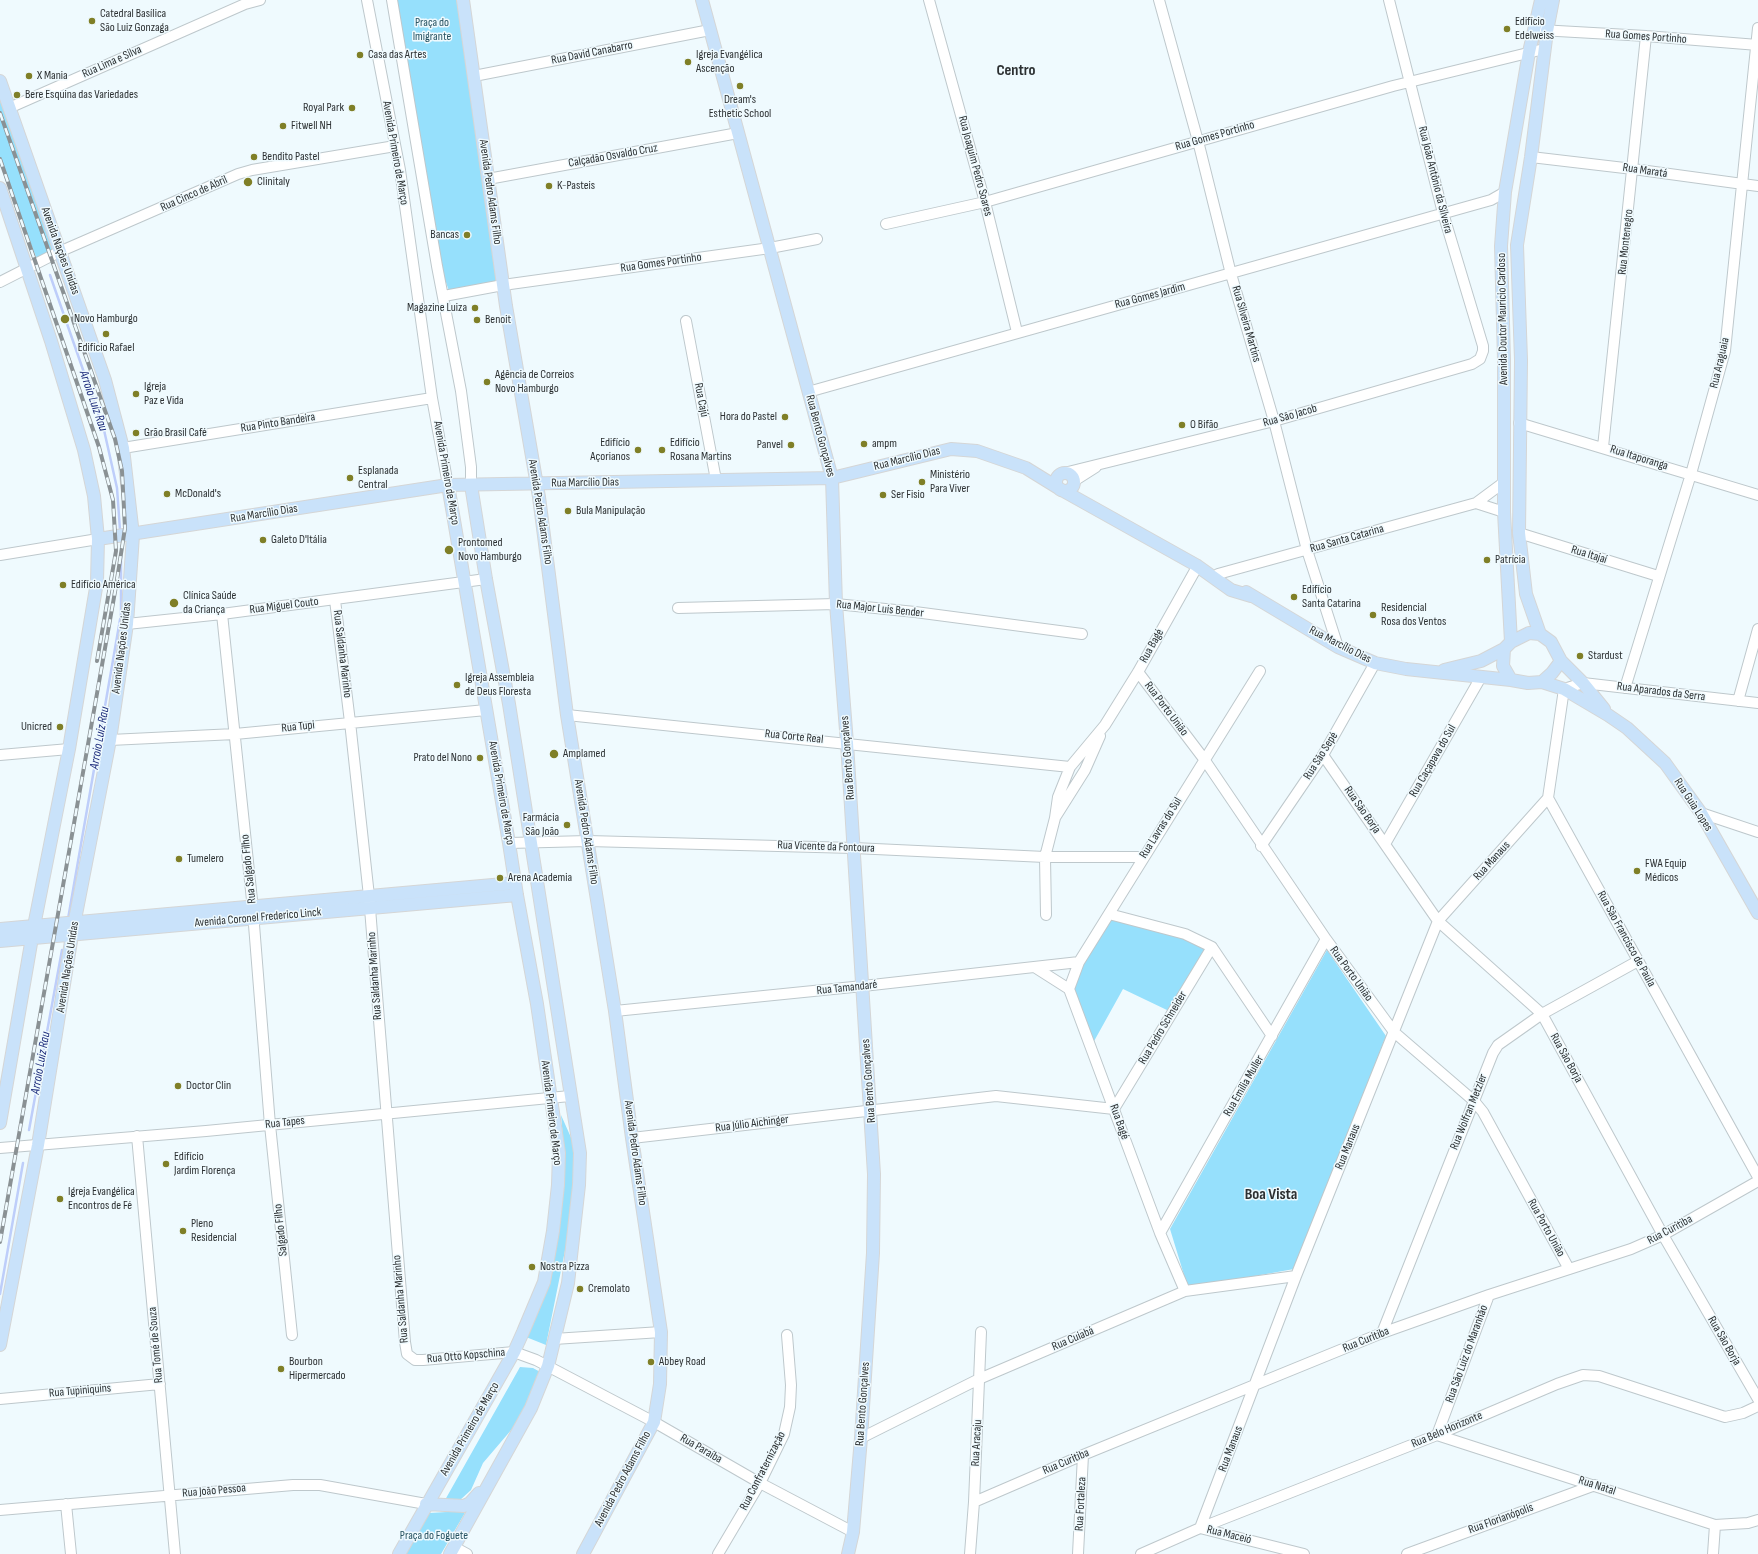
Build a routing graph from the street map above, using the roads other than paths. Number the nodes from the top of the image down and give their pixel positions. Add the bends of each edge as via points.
1 (260, 0) edge
2 (368, 0) edge
3 (392, 0) edge
4 (463, 0) edge
5 (702, 0) edge
6 (929, 0) edge
7 (1159, 0) edge
8 (1389, 0) edge
9 (1541, 0) edge
10 (1554, 0) edge
11 (243, 2) edge
12 (1758, 28) edge
13 (710, 30) junction
14 (1534, 30) junction
15 (1547, 31) junction
16 (1646, 36) junction
17 (1757, 45) edge
18 (1544, 49) junction
19 (1529, 52) junction
20 (474, 76) junction
21 (0, 81) edge
22 (1410, 81) junction
23 (9, 108) junction
24 (738, 133) junction
25 (1198, 141) junction
26 (395, 146) junction
27 (1531, 157) junction
28 (1633, 169) junction
29 (488, 179) junction
30 (1743, 184) junction
31 (1758, 186) edge
32 (0, 188) edge
33 (1505, 192) junction
34 (1492, 200) junction
35 (985, 202) junction
36 (1443, 213) junction
37 (1504, 219) junction
38 (886, 224) dead end
39 (817, 239) dead end
40 (770, 248) junction
41 (59, 252) junction
42 (26, 268) junction
43 (1231, 274) junction
44 (0, 282) edge
45 (503, 285) junction
46 (444, 296) junction
47 (686, 321) dead end
48 (1017, 332) junction
49 (1480, 358) joint
50 (808, 392) junction
51 (432, 398) junction
52 (1274, 421) junction
53 (1519, 423) junction
54 (123, 448) junction
55 (1603, 448) junction
56 (1098, 466) junction
57 (1026, 468) junction
58 (1063, 473) junction
59 (1691, 474) junction
60 (832, 478) junction
61 (716, 480) junction
62 (1074, 482) junction
63 (1503, 482) junction
64 (537, 484) junction
65 (448, 485) junction
66 (471, 485) junction
67 (1060, 490) junction
68 (1758, 495) edge
69 (1476, 503) junction
70 (1096, 508) junction
71 (1504, 512) junction
72 (1519, 533) junction
73 (133, 535) junction
74 (98, 539) junction
75 (1307, 550) junction
76 (0, 555) edge
77 (1197, 567) junction
78 (1218, 574) junction
79 (1658, 576) junction
80 (486, 579) junction
81 (464, 582) junction
82 (1251, 596) junction
83 (335, 600) junction
84 (836, 604) junction
85 (678, 608) dead end
86 (222, 614) junction
87 (127, 624) junction
88 (1758, 629) edge
89 (1082, 634) dead end
90 (1540, 634) junction
91 (1507, 646) junction
92 (1338, 647) junction
93 (1561, 661) junction
94 (1376, 663) junction
95 (1260, 671) dead end
96 (1138, 672) junction
97 (1435, 673) junction
98 (1481, 677) junction
99 (1511, 680) junction
100 (1542, 682) junction
101 (1583, 683) junction
102 (1625, 688) junction
103 (1564, 689) junction
104 (1738, 701) junction
105 (1758, 703) edge
106 (486, 710) junction
107 (567, 715) junction
108 (1608, 715) junction
109 (350, 722) junction
110 (1105, 725) junction
111 (235, 734) junction
112 (110, 740) junction
113 (847, 743) junction
114 (69, 749) junction
115 (0, 755) edge
116 (1323, 755) junction
117 (1204, 759) junction
118 (1070, 766) junction
119 (1548, 798) junction
120 (1701, 813) junction
121 (1055, 818) junction
122 (1758, 832) edge
123 (509, 842) junction
124 (531, 842) junction
125 (588, 842) junction
126 (1385, 844) junction
127 (1261, 846) junction
128 (854, 848) junction
129 (1045, 857) junction
130 (1143, 857) junction
131 (516, 889) junction
132 (369, 902) junction
133 (253, 912) junction
134 (1758, 913) edge
135 (1109, 914) junction
136 (1046, 915) dead end
137 (1438, 921) junction
138 (0, 929) edge
139 (74, 929) junction
140 (33, 932) junction
141 (1326, 939) junction
142 (0, 941) edge
143 (1212, 947) junction
144 (1638, 961) junction
145 (1079, 962) junction
146 (1036, 968) junction
147 (863, 986) junction
148 (1069, 989) junction
149 (615, 1011) junction
150 (1542, 1014) junction
151 (1394, 1032) junction
152 (1272, 1036) junction
153 (570, 1096) junction
154 (550, 1097) junction
155 (1474, 1101) junction
156 (1114, 1109) junction
157 (871, 1110) junction
158 (385, 1112) junction
159 (0, 1123) edge
160 (270, 1124) junction
161 (137, 1136) junction
162 (632, 1138) junction
163 (38, 1145) junction
164 (0, 1148) edge
165 (1758, 1177) edge
166 (1758, 1181) edge
167 (1160, 1233) junction
168 (1663, 1235) junction
169 (1569, 1269) junction
170 (1296, 1276) junction
171 (1185, 1291) junction
172 (1489, 1295) junction
173 (661, 1332) junction
174 (981, 1332) dead end
175 (1382, 1333) junction
176 (292, 1335) dead end
177 (787, 1335) dead end
178 (554, 1339) junction
179 (0, 1345) edge
180 (514, 1352) junction
181 (407, 1354) joint
182 (548, 1366) junction
183 (979, 1379) junction
184 (160, 1384) junction
185 (1255, 1386) junction
186 (0, 1399) edge
187 (1758, 1399) edge
188 (1758, 1406) edge
189 (654, 1422) junction
190 (1437, 1435) junction
191 (861, 1438) junction
192 (507, 1452) junction
193 (1083, 1455) junction
194 (760, 1483) junction
195 (1594, 1485) junction
196 (170, 1495) junction
197 (974, 1502) junction
198 (66, 1504) junction
199 (426, 1504) junction
200 (0, 1510) edge
201 (1758, 1520) edge
202 (1715, 1525) junction
203 (1200, 1528) junction
204 (853, 1532) junction
205 (452, 1550) edge
206 (71, 1554) edge
207 (175, 1554) edge
208 (399, 1554) edge
209 (467, 1554) edge
210 (583, 1554) edge
211 (718, 1554) edge
212 (848, 1554) edge
213 (858, 1554) edge
214 (970, 1554) edge
215 (1078, 1554) edge
216 (1141, 1554) edge
217 (1304, 1554) edge
218 (1407, 1554) edge
219 (1713, 1554) edge

1 - 11 street, Rua Lima e Silva
2 - 26 street, Avenida Primeiro de Março
3 - 46 street, Avenida Primeiro de Março
4 - 20 main road, Avenida Pedro Adams Filho
5 - 13 main road, Rua Bento Gonçalves
6 - 35 street, Rua Joaquim Pedro Soares
7 - 25 street, Rua Silveira Martins
8 - 22 street, Rua João Antônio da Silveira
9 - 14 main road, Avenida Doutor Maurício Cardoso
10 - 15 main road, Avenida Doutor Maurício Cardoso
11 - 23 street, Rua Lima e Silva
12 - 17 street, Rua Araguaia
13 - 20 street, Rua David Canabarro
13 - 24 main road, Rua Bento Gonçalves
14 - 15 street, Rua Gomes Portinho
14 - 19 main road, Avenida Doutor Maurício Cardoso
15 - 16 street, Rua Gomes Portinho
15 - 18 main road, Avenida Doutor Maurício Cardoso
16 - 17 street, Rua Gomes Portinho
16 - 28 street, Rua Montenegro
17 - 30 street, Rua Araguaia
18 - 19 street, Rua Gomes Portinho
18 - 27 main road, Avenida Doutor Maurício Cardoso
19 - 22 street, Rua Gomes Portinho
19 - 33 main road, Avenida Doutor Maurício Cardoso
20 - 29 main road, Avenida Pedro Adams Filho
21 - 23 main road, Avenida Nações Unidas
22 - 25 street, Rua Gomes Portinho
22 - 36 street, Rua João Antônio da Silveira
23 - 41 main road, Avenida Nações Unidas
24 - 29 street, Calçadão Osvaldo Cruz
24 - 40 main road, Rua Bento Gonçalves
25 - 35 street, Rua Gomes Portinho
25 - 43 street, Rua Silveira Martins
26 - 41 street, Rua Cinco de Abril via 238,174
26 - 51 street, Avenida Primeiro de Março
27 - 28 street, Rua Maratá
27 - 53 main road, Avenida Doutor Maurício Cardoso via 1517,245 1521,360
28 - 30 street, Rua Maratá
28 - 55 street, Rua Montenegro
29 - 45 main road, Avenida Pedro Adams Filho
30 - 31 street, Rua Maratá
30 - 59 street, Rua Araguaia via 1725,351
32 - 42 main road
33 - 34 street, Rua Gomes Jardim
33 - 37 main road, Avenida Doutor Maurício Cardoso
34 - 36 street, Rua Gomes Jardim
34 - 37 street
35 - 38 street, Rua Gomes Portinho
35 - 48 street, Rua Joaquim Pedro Soares
36 - 43 street, Rua Gomes Jardim
36 - 49 street, Rua João Antônio da Silveira via 1483,346
37 - 63 main road, Avenida Doutor Maurício Cardoso via 1501,246 1504,360
39 - 40 street, Rua Gomes Portinho
40 - 45 street, Rua Gomes Portinho
40 - 50 main road, Rua Bento Gonçalves
41 - 42 street, Rua Cinco de Abril
41 - 54 main road, Avenida Nações Unidas via 105,380
42 - 44 street, Rua Cinco de Abril
42 - 74 main road via 84,450 94,496
43 - 48 street, Rua Gomes Jardim
43 - 52 street, Rua Silveira Martins
45 - 46 street, Rua Gomes Portinho
45 - 64 main road, Avenida Pedro Adams Filho
46 - 66 street, Avenida Primeiro de Março via 461,391
47 - 61 street, Rua Cajú
48 - 50 street, Rua Gomes Jardim
49 - 52 street, Rua São Jacob via 1472,364
50 - 60 main road, Rua Bento Gonçalves
51 - 54 street, Rua Pinto Bandeira
51 - 65 street, Avenida Primeiro de Março
52 - 56 street, Rua São Jacob
52 - 75 street, Rua Silveira Martins
53 - 55 street, Rua Itaporanga
53 - 72 main road, Avenida Doutor Maurício Cardoso
54 - 73 main road, Avenida Nações Unidas
55 - 59 street, Rua Itaporanga
56 - 58 street, Rua São Jacob
56 - 62 street, Rua São Jacob
57 - 58 main road, Rua Marcílio Dias
57 - 60 main road, Rua Marcílio Dias via 977,451 951,449
57 - 67 main road, Rua Marcílio Dias
58 - 62 main road, Rua Marcílio Dias via 1070,474
58 - 67 main road via 1056,480
59 - 68 street, Rua Itaporanga
59 - 79 street, Rua Araguaia
60 - 61 main road, Rua Marcílio Dias
60 - 84 main road, Rua Bento Gonçalves
61 - 64 main road, Rua Marcílio Dias
62 - 67 main road via 1069,490
62 - 70 main road, Rua Marcílio Dias
63 - 69 street, Rua Santa Catarina
63 - 71 main road, Avenida Doutor Maurício Cardoso
64 - 66 main road, Rua Marcílio Dias
64 - 107 main road, Avenida Pedro Adams Filho
65 - 66 main road, Rua Marcílio Dias
65 - 73 main road, Rua Marcílio Dias
65 - 81 main road, Avenida Primeiro de Março
66 - 80 main road, Avenida Primeiro de Março
67 - 70 main road, Rua Marcílio Dias
69 - 71 street
69 - 75 street, Rua Santa Catarina
70 - 77 main road, Rua Marcílio Dias
71 - 91 main road, Avenida Doutor Maurício Cardoso
72 - 79 street, Rua Itajaí
72 - 90 main road, Avenida Doutor Maurício Cardoso via 1526,594
73 - 74 main road, Rua Marcílio Dias
73 - 87 main road, Avenida Nações Unidas
74 - 76 street, Rua Marcílio Dias
74 - 114 main road via 97,582
75 - 78 street, Rua Santa Catarina
75 - 92 street, Rua Silveira Martins
77 - 78 main road, Rua Marcílio Dias
77 - 82 main road, Rua Marcílio Dias via 1231,590
77 - 96 street, Rua Bagé
78 - 82 main road, Rua Marcílio Dias
79 - 102 street, Rua Araguaia
80 - 81 street, Rua Miguel Couto
80 - 124 main road, Avenida Primeiro de Março
81 - 83 street, Rua Miguel Couto
81 - 106 main road, Avenida Primeiro de Março
82 - 92 main road, Rua Marcílio Dias
83 - 86 street, Rua Miguel Couto
83 - 109 street, Rua Saldanha Marinho
84 - 85 street, Rua Major Luís Bender
84 - 89 street, Rua Major Luís Bender
84 - 113 main road, Rua Bento Gonçalves
86 - 87 street, Rua Miguel Couto
86 - 111 street, Rua Salgado Filho
87 - 112 main road, Avenida Nações Unidas
88 - 104 street
90 - 91 main road via 1529,634
90 - 93 main road via 1551,642
91 - 97 main road, Rua Marcílio Dias via 1481,661
91 - 99 main road via 1503,666
92 - 94 main road, Rua Marcílio Dias
93 - 100 main road
93 - 101 main road, Rua Guia Lopes
94 - 97 main road, Rua Marcílio Dias
94 - 116 street, Rua São Sepé
95 - 117 street, Rua Lavras do Sul
96 - 110 street, Rua Bagé
96 - 117 street, Rua Porto União
97 - 98 main road, Rua Marcílio Dias
98 - 99 main road, Rua Marcílio Dias
98 - 126 street, Rua Caçapava do Sul
99 - 100 main road
100 - 103 main road, Rua Guia Lopes
101 - 102 street, Rua Aparados da Serra
101 - 103 street, Rua Aparados da Serra
101 - 108 main road, Rua Guia Lopes
102 - 104 street, Rua Aparados da Serra
103 - 108 main road, Rua Guia Lopes
103 - 119 street
104 - 105 street, Rua Aparados da Serra
106 - 109 street, Rua Tupi
106 - 123 main road, Avenida Primeiro de Março
107 - 113 street, Rua Corte Real
107 - 125 main road, Avenida Pedro Adams Filho
108 - 120 main road, Rua Guia Lopes via 1627,728 1665,763
109 - 111 street, Rua Tupi
109 - 132 street, Rua Saldanha Marinho
110 - 118 street, Rua Bagé
110 - 121 street, Rua Bagé via 1085,770
111 - 112 street, Rua Tupi
111 - 133 street, Rua Salgado Filho
112 - 139 main road, Avenida Nações Unidas
113 - 118 street, Rua Corte Real
113 - 128 main road, Rua Bento Gonçalves
114 - 115 street
114 - 140 main road
116 - 126 street, Rua São Borja
116 - 127 street, Rua São Sepé
117 - 127 street, Rua Porto União
117 - 130 street, Rua Lavras do Sul
118 - 121 street, Rua Bagé via 1058,797
119 - 137 street, Rua Manaus
119 - 144 street, Rua São Francisco de Paula
120 - 122 street
120 - 134 main road, Rua Guia Lopes
121 - 129 street, Rua Bagé
123 - 124 street, Rua Vicente da Fontoura
123 - 131 main road, Avenida Primeiro de Março
124 - 125 street, Rua Vicente da Fontoura
124 - 153 main road, Avenida Primeiro de Março
125 - 128 street, Rua Vicente da Fontoura
125 - 149 main road, Avenida Pedro Adams Filho
126 - 137 street, Rua São Borja
127 - 141 street, Rua Porto União
128 - 129 street, Rua Vicente da Fontoura
128 - 147 main road, Rua Bento Gonçalves
129 - 130 street, Rua Vicente da Fontoura
129 - 136 street, Rua Bagé
130 - 135 street, Rua Lavras do Sul
131 - 132 main road, Avenida Coronel Frederico Linck
131 - 154 main road, Avenida Primeiro de Março via 537,1004
132 - 133 main road, Avenida Coronel Frederico Linck
132 - 158 street, Rua Saldanha Marinho
133 - 139 main road, Avenida Coronel Frederico Linck
133 - 160 street, Rua Salgado Filho
135 - 143 street via 1185,934
135 - 145 street, Rua Lavras do Sul
137 - 150 street, Rua São Borja
137 - 151 street, Rua Manaus
138 - 140 main road, Avenida Coronel Frederico Linck
139 - 140 main road, Avenida Coronel Frederico Linck
139 - 163 main road, Avenida Nações Unidas
140 - 142 main road, Avenida Coronel Frederico Linck
140 - 159 main road
141 - 151 street, Rua Porto União
141 - 152 street, Rua Emília Muller
143 - 152 street
143 - 156 street, Rua Pedro Schneider
144 - 150 street, Rua Wolfran Metzler
144 - 165 street, Rua São Francisco de Paula
145 - 146 street, Rua Tamandaré
145 - 148 street, Rua Lavras do Sul
146 - 147 street, Rua Tamandaré
146 - 148 street
147 - 149 street, Rua Tamandaré
147 - 157 main road, Rua Bento Gonçalves
148 - 156 street, Rua Bagé
149 - 162 main road, Avenida Pedro Adams Filho
150 - 155 street, Rua Wolfran Metzler via 1498,1045
150 - 168 street, Rua São Borja
151 - 155 street, Rua Porto União
151 - 170 street, Rua Manaus
152 - 167 street, Rua Emília Muller
153 - 154 street, Rua Tapes
153 - 178 main road, Avenida Primeiro de Março via 580,1153 579,1185 568,1283
154 - 158 street, Rua Tapes
154 - 180 main road, Avenida Primeiro de Março via 558,1153 558,1185 553,1231 544,1282
155 - 169 street, Rua Porto União via 1483,1112
155 - 175 street, Rua Wolfran Metzler
156 - 157 street, Rua Júlio Aichinger via 996,1096
156 - 167 street, Rua Bagé
157 - 162 street, Rua Júlio Aichinger
157 - 191 main road, Rua Bento Gonçalves via 874,1238
158 - 160 street, Rua Tapes
158 - 181 street, Rua Saldanha Marinho
160 - 161 street, Rua Tapes
160 - 176 street, Salgado Filho
161 - 163 street, Rua Tapes
161 - 184 street, Rua Tomé de Souza
162 - 173 main road, Avenida Pedro Adams Filho
163 - 164 street, Rua Tapes
163 - 179 main road, Avenida Nações Unidas
166 - 168 street, Rua Curitiba
167 - 171 street, Rua Bagé
168 - 169 street, Rua Curitiba via 1631,1249
168 - 187 street, Rua São Borja
169 - 172 street, Rua Curitiba
170 - 171 street, Rua Cuiabá
170 - 185 street, Rua Manaus
171 - 183 street, Rua Cuiabá
172 - 175 street, Rua Curitiba
172 - 190 street, Rua São Luiz do Maranhão
173 - 178 street
173 - 189 main road, Avenida Pedro Adams Filho via 660,1384
174 - 183 street, Rua Aracaju
175 - 185 street, Rua Curitiba
177 - 194 street, Rua Confraternização via 790,1407 784,1434
178 - 182 main road, Avenida Primeiro de Março
180 - 181 street, Rua Otto Kopschina via 423,1360 415,1360
180 - 182 street, Rua Otto Kopschina
180 - 199 main road, Avenida Primeiro de Março
182 - 189 street, Rua Paraíba
182 - 192 main road, Avenida Primeiro de Março via 531,1408
183 - 191 street, Rua Cuiabá
183 - 197 street, Rua Aracaju
184 - 186 street, Rua Tupiniquins
184 - 196 street, Rua Tomé de Souza
185 - 193 street, Rua Curitiba
185 - 203 street, Rua Manaus
188 - 190 street, Rua Belo Horizonte via 1725,1417 1600,1376 1582,1375
189 - 194 street, Rua Paraíba
189 - 210 main road, Avenida Pedro Adams Filho
190 - 195 street, Rua Natal
190 - 203 street, Rua Belo Horizonte
191 - 204 main road, Rua Bento Gonçalves
192 - 199 main road via 470,1503 457,1507
192 - 205 main road, Avenida Primeiro de Março
193 - 197 street, Rua Curitiba
193 - 215 street, Rua Fortaleza
194 - 204 street, Rua Paraíba
194 - 211 street, Rua Confraternização
195 - 202 street, Rua Natal
195 - 218 street, Rua Florianópolis
196 - 198 street, Rua João Pessoa
196 - 199 street, Rua João Pessoa via 320,1485
196 - 207 street, Rua Tomé de Souza
197 - 214 street, Rua Aracaju
198 - 200 street, Rua João Pessoa
198 - 206 street
199 - 208 main road, Avenida Primeiro de Março
201 - 202 street, Rua Natal
202 - 219 street
203 - 216 street, Rua Belo Horizonte
203 - 217 street, Rua Maceió
204 - 212 main road, Rua Bento Gonçalves
204 - 213 main road, Rua Bento Gonçalves
205 - 209 street

